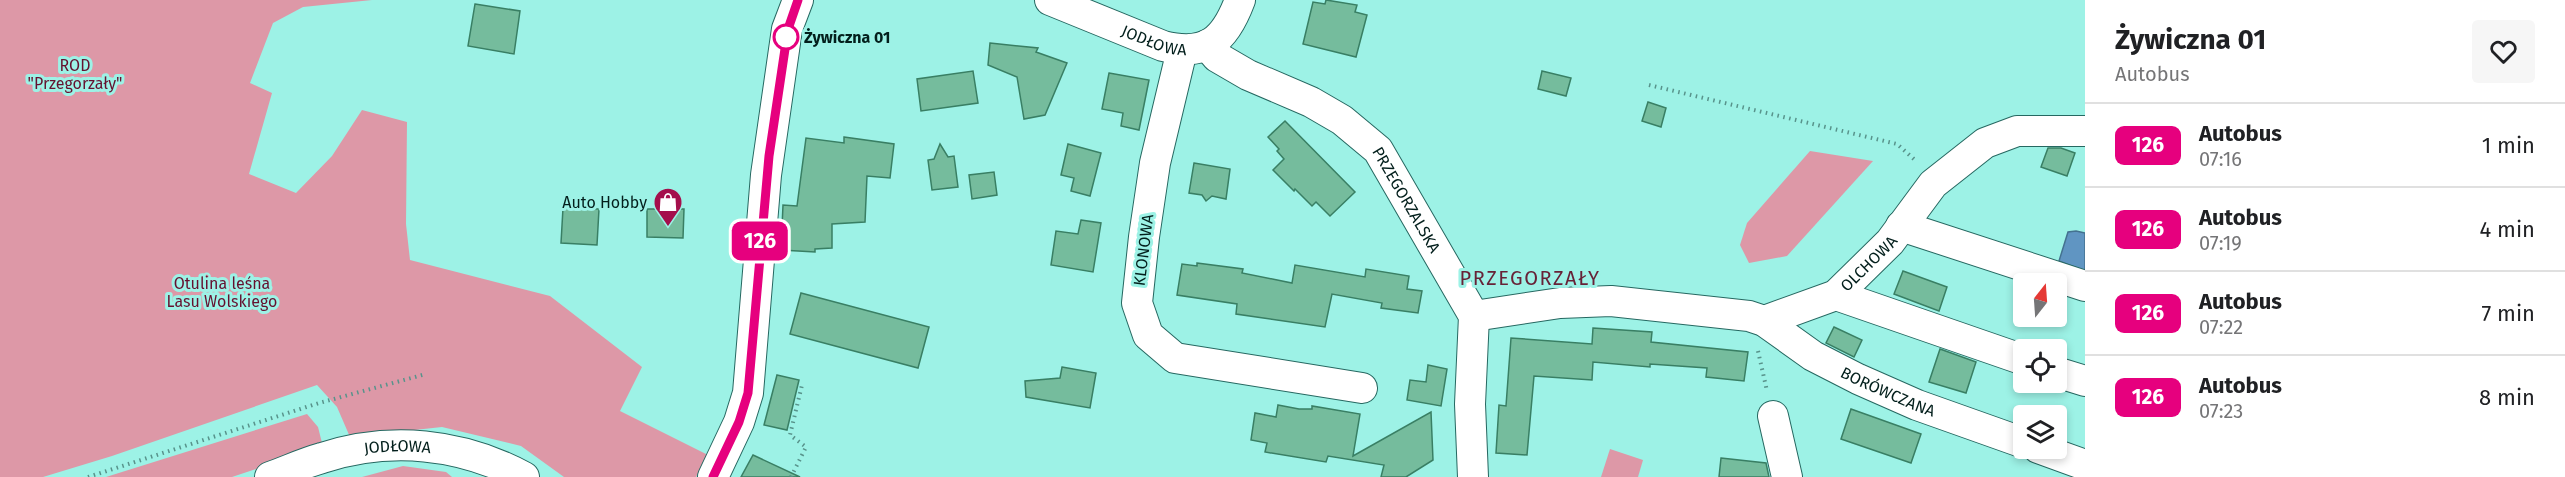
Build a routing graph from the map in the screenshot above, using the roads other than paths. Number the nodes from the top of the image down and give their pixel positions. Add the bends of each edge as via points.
1 (798, 0) edge
2 (1050, 0) edge
3 (1240, 0) edge
4 (1195, 48) junction
5 (2085, 131) edge
6 (1901, 226) junction
7 (2085, 286) edge
8 (1836, 295) junction
9 (1474, 316) junction
10 (1764, 321) junction
11 (2013, 356) edge
12 (2067, 375) edge
13 (2085, 381) edge
14 (1362, 388) dead end
15 (1773, 416) dead end
16 (2013, 439) edge
17 (2067, 458) edge
18 (2085, 465) edge
19 (270, 477) edge
20 (524, 477) edge
21 (713, 477) edge
22 (1473, 477) edge
23 (1786, 477) edge

1 - 21 street via 788,29 769,154 748,393
2 - 4 street, JODŁOWA via 1163,45
3 - 4 street, JODŁOWA via 1227,30 1218,39
4 - 9 street, PRZEGORZALSKA via 1311,102 1342,120 1378,150
4 - 14 street, KLONOWA via 1155,163 1137,303 1148,335 1175,358
5 - 6 street, OLCHOWA via 2017,131 1985,142 1933,184
6 - 7 street
6 - 8 street, OLCHOWA
8 - 10 street, OLCHOWA
8 - 11 street
9 - 10 street via 1560,303 1611,301 1749,316
9 - 22 street via 1470,404
10 - 16 street, BORÓWCZANA via 1813,356 1858,380
12 - 13 street
15 - 23 street
17 - 18 street
19 - 20 street, JODŁOWA via 346,452 413,445 471,455

